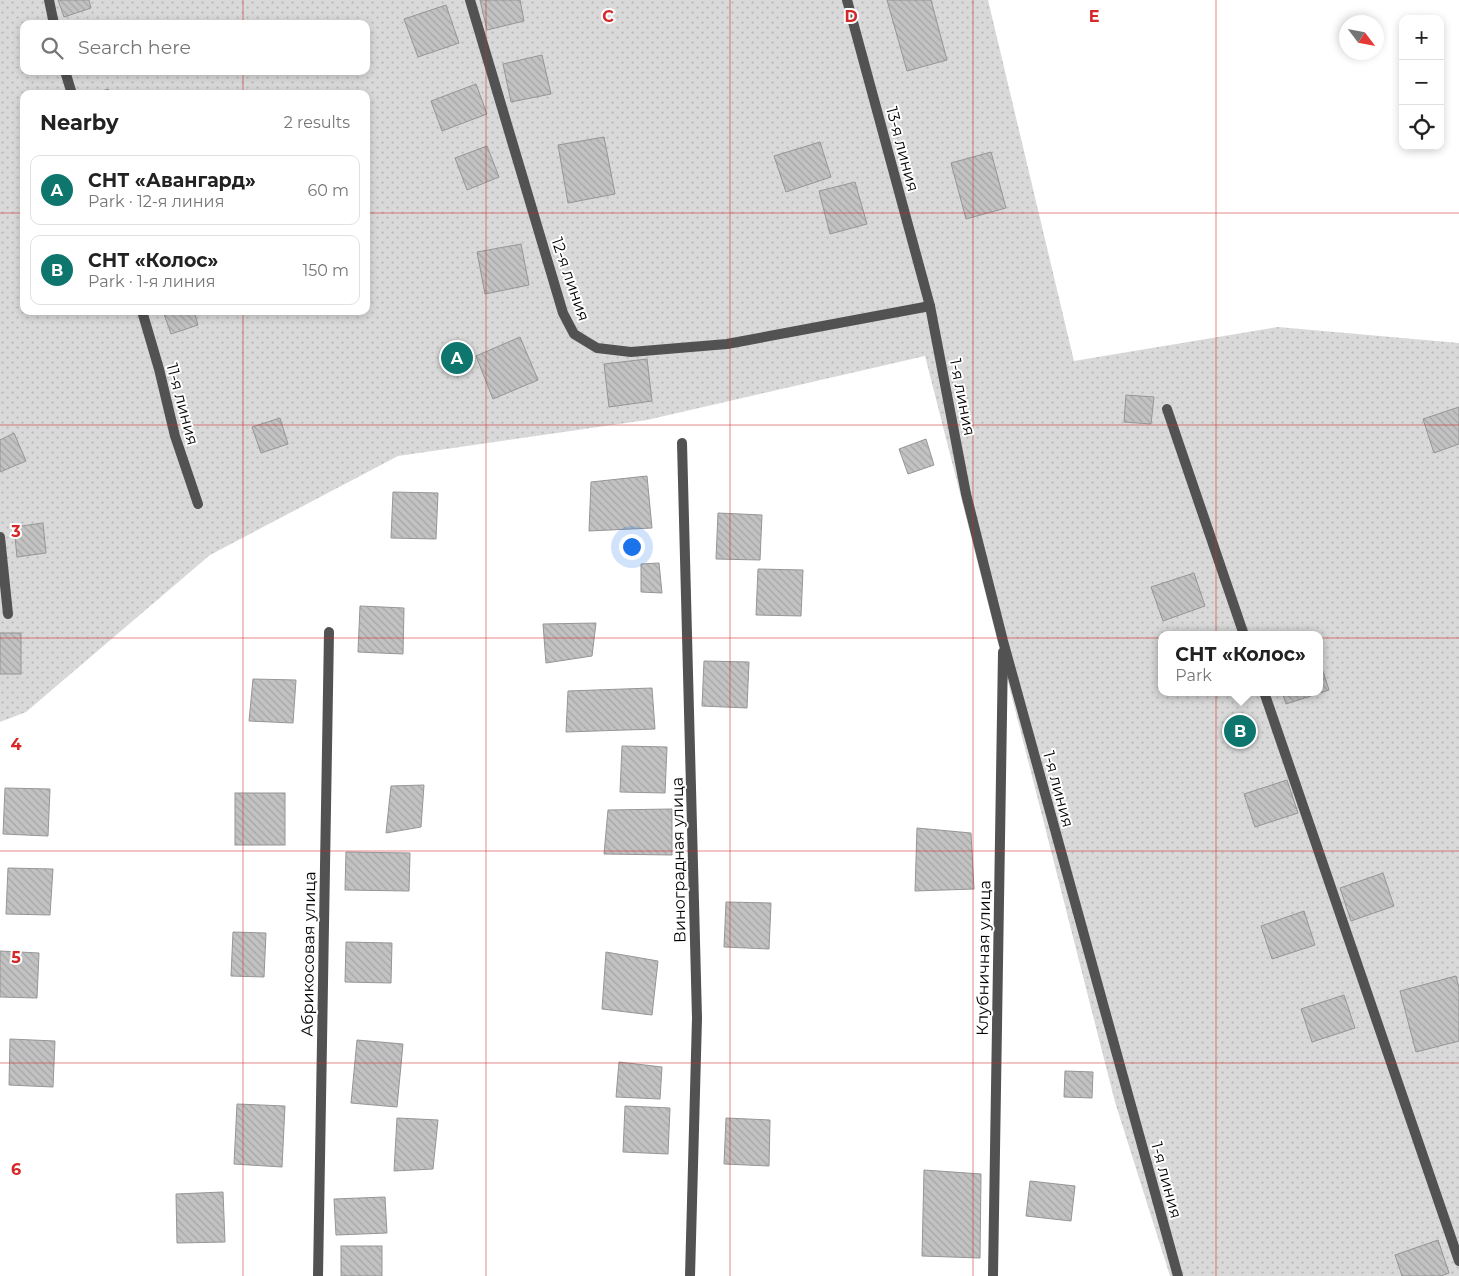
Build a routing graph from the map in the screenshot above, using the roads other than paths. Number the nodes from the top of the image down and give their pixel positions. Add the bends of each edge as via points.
1 (49, 0) edge
2 (470, 0) edge
3 (847, 0) edge
4 (53, 20) edge
5 (66, 75) edge
6 (71, 90) edge
7 (930, 306) junction
8 (143, 315) edge
9 (1167, 409) dead end
10 (682, 443) dead end
11 (198, 504) dead end
12 (0, 537) edge
13 (8, 614) dead end
14 (1243, 631) edge
15 (328, 632) dead end
16 (1003, 641) junction
17 (1265, 696) edge
18 (1459, 1262) edge
19 (318, 1276) edge
20 (690, 1276) edge
21 (993, 1276) edge
22 (1178, 1276) edge

1 - 4 street
2 - 7 street, 12-я линия via 564,313 574,334 597,348 631,352 660,350 727,344
3 - 7 street, 13-я линия
5 - 6 street
7 - 16 street, 1-я линия via 966,494
8 - 11 street, 11-я линия via 175,436
9 - 14 street
10 - 20 street, Виноградная улица via 697,1018
12 - 13 street
15 - 19 street, Абрикосовая улица
16 - 21 street, Клубничная улица
16 - 22 street, 1-я линия
17 - 18 street

